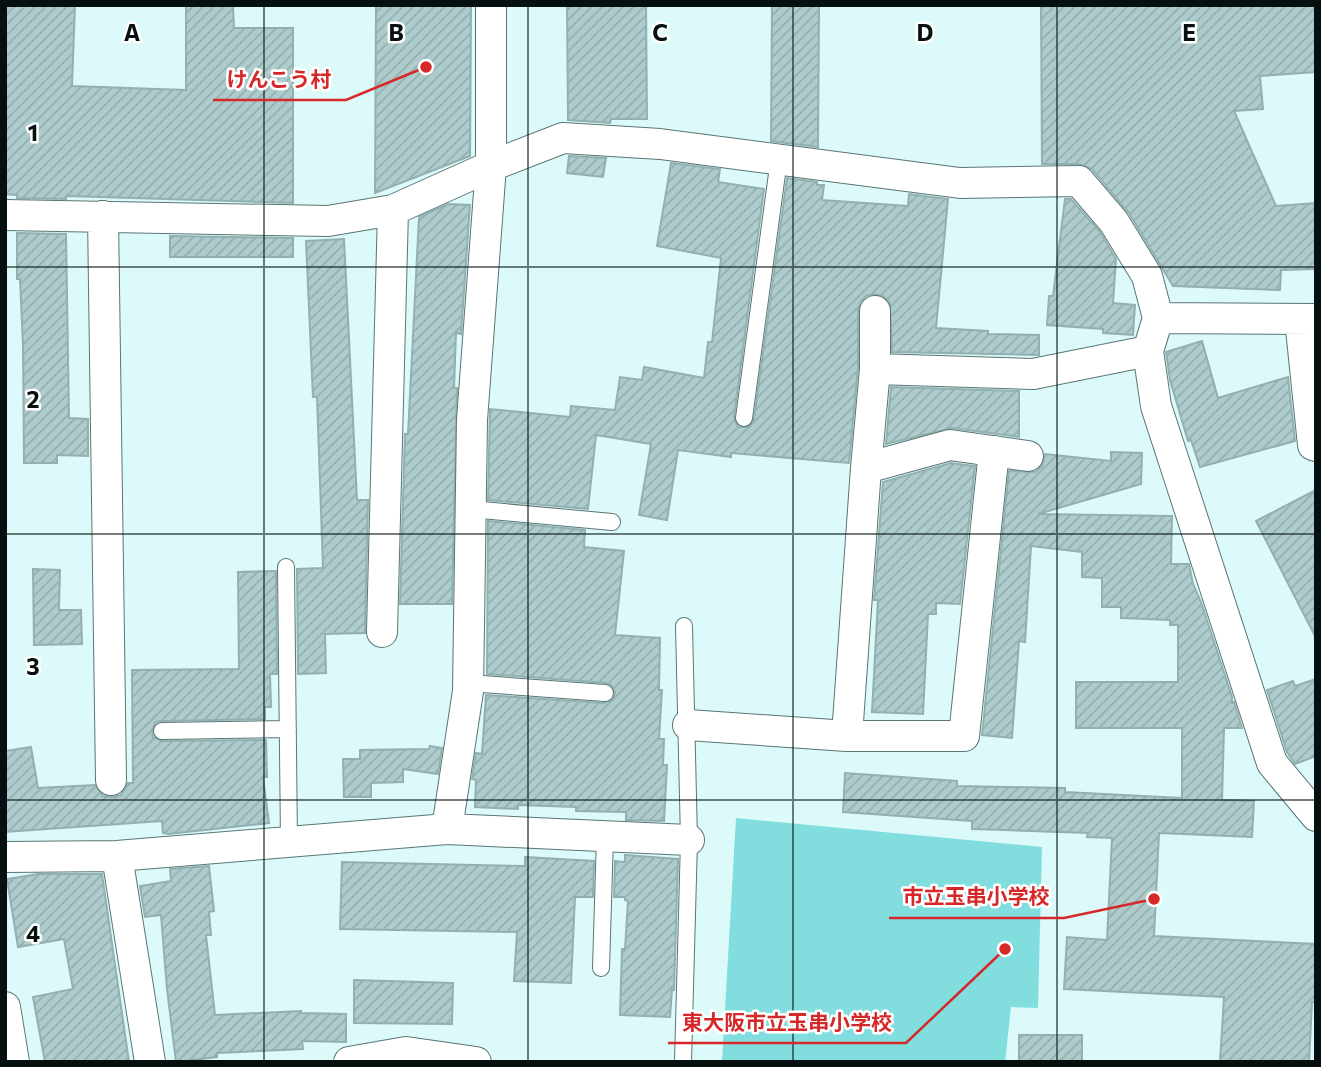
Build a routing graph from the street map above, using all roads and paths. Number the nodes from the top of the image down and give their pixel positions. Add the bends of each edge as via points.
1 (491, 5) edge
2 (779, 159) junction
3 (491, 166) junction
4 (393, 209) junction
5 (5, 215) edge
6 (103, 216) junction
7 (875, 312) dead end
8 (1158, 318) junction
9 (1308, 319) edge
10 (1148, 351) junction
11 (875, 369) junction
12 (744, 418) dead end
13 (1316, 446) edge
14 (994, 451) junction
15 (1028, 456) dead end
16 (866, 468) junction
17 (471, 509) junction
18 (612, 522) dead end
19 (286, 567) dead end
20 (684, 626) dead end
21 (382, 632) dead end
22 (468, 683) junction
23 (606, 693) dead end
24 (688, 725) junction
25 (288, 729) junction
26 (162, 732) dead end
27 (847, 736) junction
28 (111, 780) dead end
29 (1316, 816) edge
30 (447, 829) junction
31 (606, 836) junction
32 (689, 840) junction
33 (289, 842) junction
34 (117, 856) junction
35 (5, 857) edge
36 (601, 968) dead end
37 (5, 1007) edge
38 (383, 1059) edge
39 (14, 1062) edge
40 (150, 1062) edge
41 (349, 1062) edge
42 (476, 1062) edge
43 (683, 1062) edge

1 - 3 street
2 - 3 street via 563,138
2 - 8 street via 960,183 1079,181 1114,222 1147,276
2 - 12 lane
3 - 4 street
3 - 17 street via 472,420
4 - 6 street via 328,221
4 - 21 street
5 - 6 street
6 - 28 street
7 - 11 street
8 - 9 street
8 - 10 street
9 - 13 street
10 - 11 street via 1033,374
10 - 29 street via 1156,405 1272,763
11 - 16 street
14 - 15 street
14 - 16 street via 950,445
14 - 27 street via 964,736
16 - 27 street
17 - 18 lane
17 - 22 street
19 - 25 lane
20 - 24 lane
22 - 23 lane
22 - 30 street
24 - 27 street
24 - 32 lane
25 - 26 lane
25 - 33 lane
30 - 31 street
30 - 33 street
31 - 32 street
31 - 36 lane
32 - 43 lane
33 - 34 street
34 - 35 street
34 - 40 street
37 - 39 street
38 - 41 street
38 - 42 street via 405,1052

